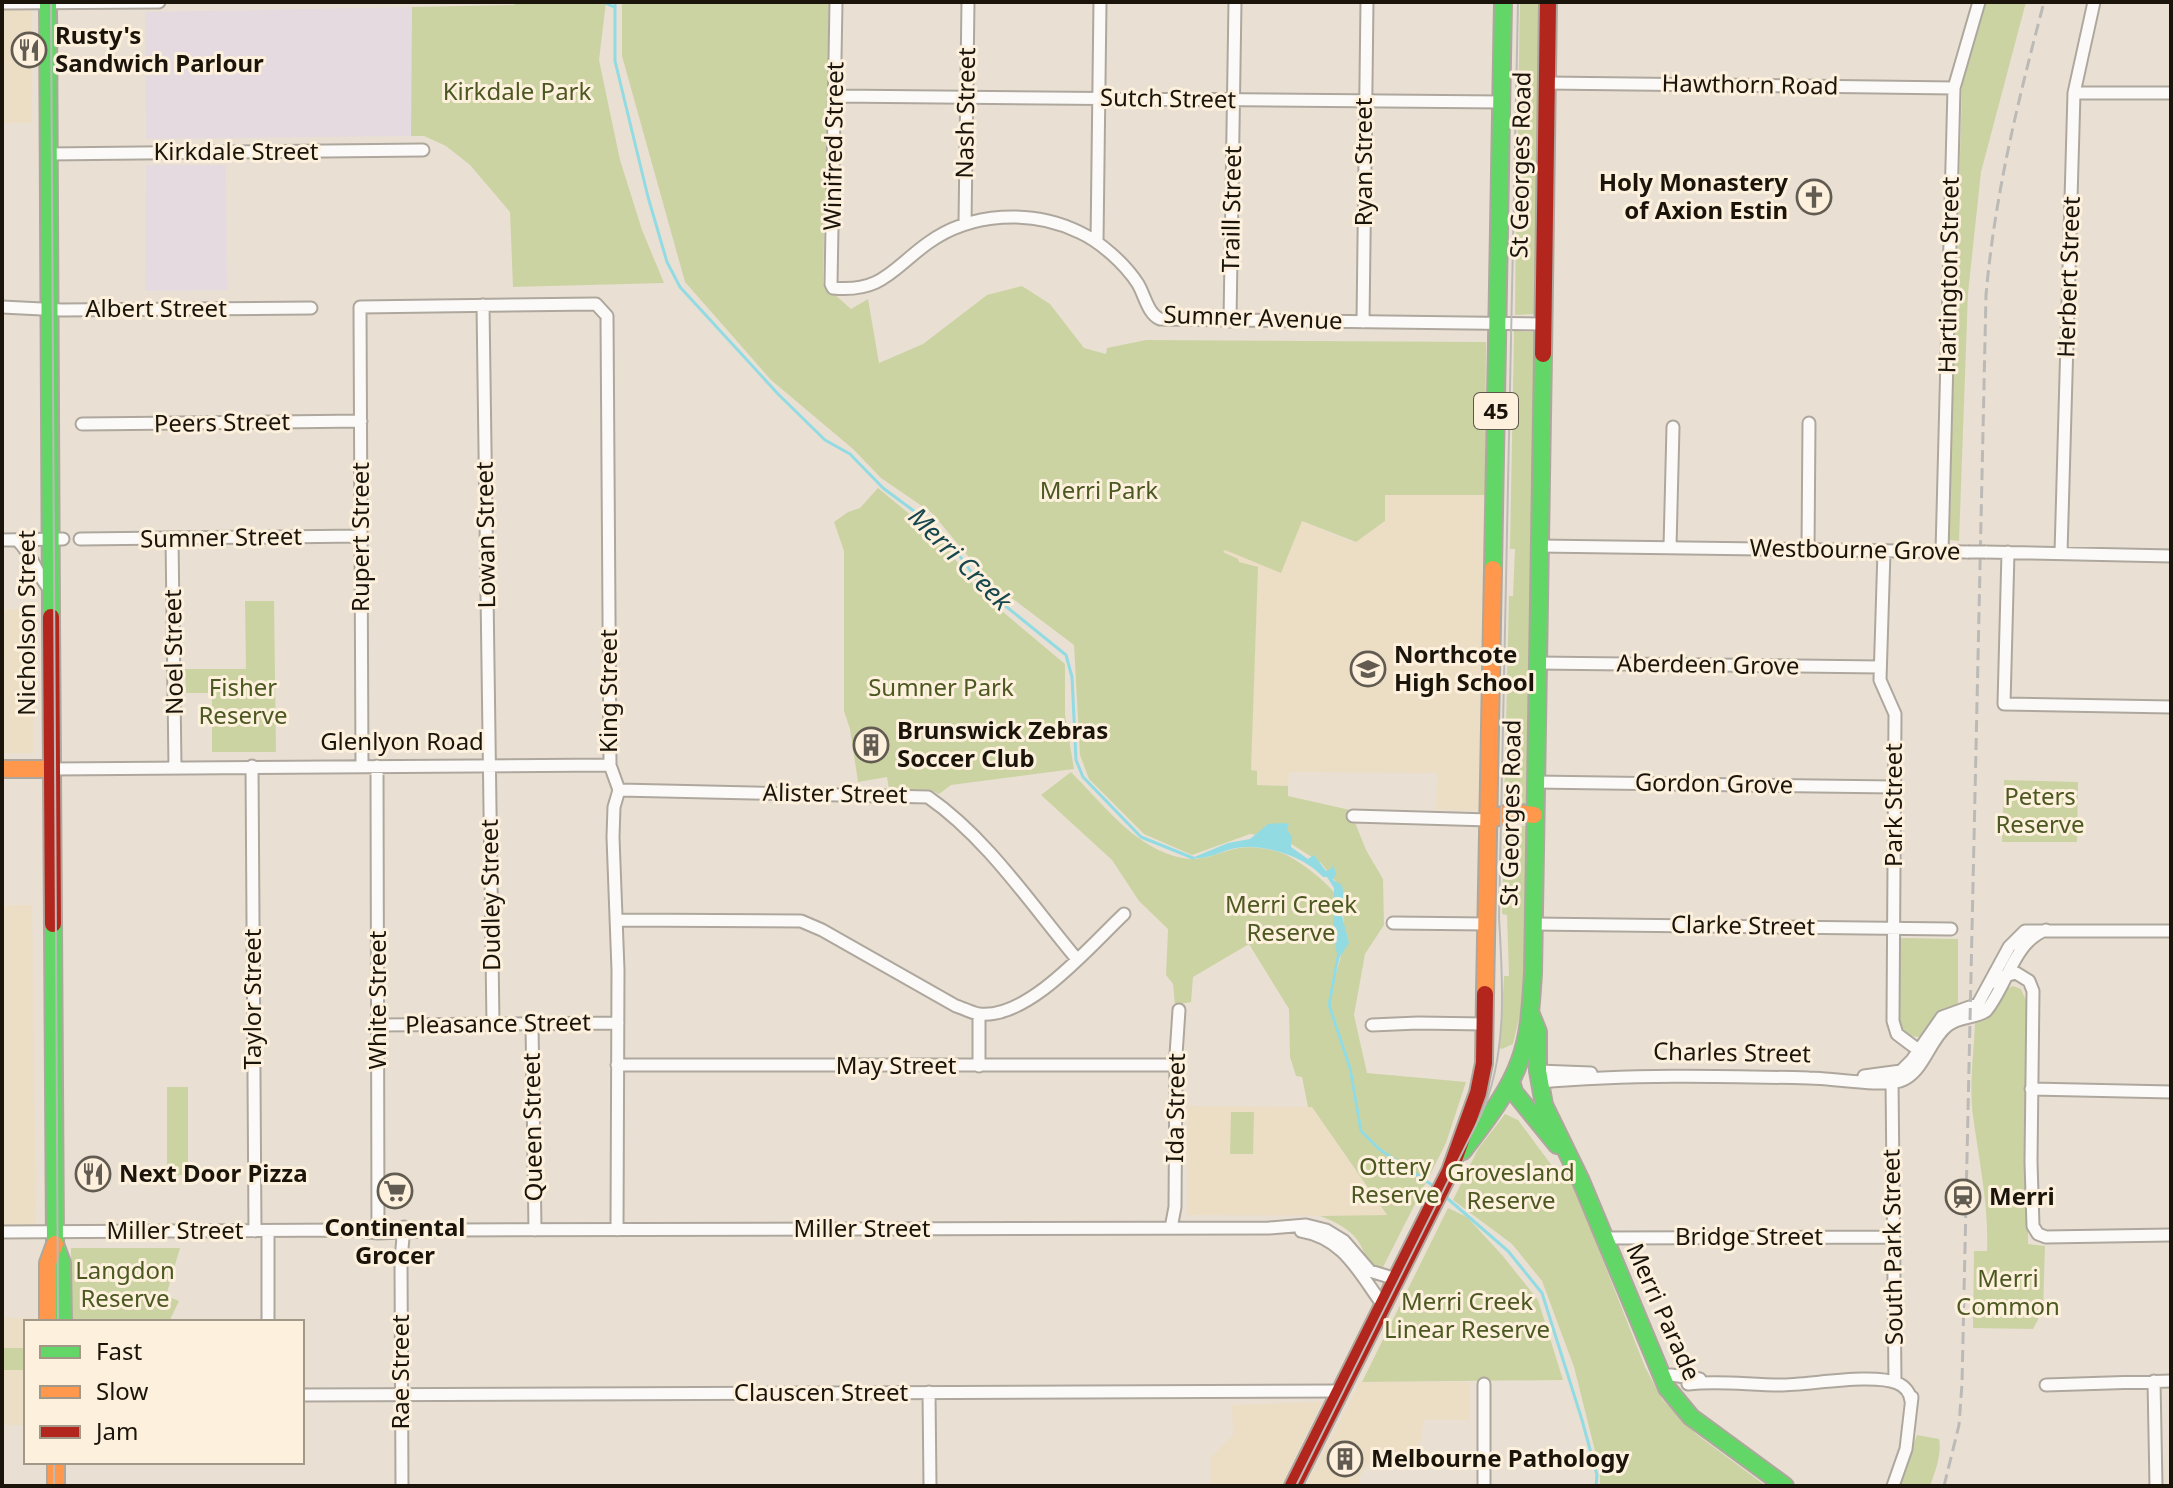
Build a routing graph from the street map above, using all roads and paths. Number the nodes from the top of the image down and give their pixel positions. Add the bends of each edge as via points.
1 (48, 2) edge
2 (159, 2) edge
3 (836, 2) edge
4 (968, 2) edge
5 (1100, 2) edge
6 (1235, 2) edge
7 (1367, 2) edge
8 (1503, 2) edge
9 (1548, 2) edge
10 (1979, 2) edge
11 (2094, 2) edge
12 (2, 3) edge
13 (1547, 83) junction
14 (1954, 88) junction
15 (2074, 93) junction
16 (2171, 93) edge
17 (835, 96) junction
18 (965, 97) junction
19 (1099, 97) junction
20 (1233, 100) junction
21 (1365, 102) junction
22 (1501, 102) junction
23 (423, 150) dead end
24 (48, 154) junction
25 (965, 223) junction
26 (1097, 242) junction
27 (833, 288) joint
28 (483, 305) junction
29 (2, 307) edge
30 (49, 308) junction
31 (311, 308) dead end
32 (1230, 321) junction
33 (1363, 322) junction
34 (1498, 323) junction
35 (1542, 324) junction
36 (361, 421) junction
37 (1809, 423) dead end
38 (82, 424) dead end
39 (1673, 427) dead end
40 (361, 536) junction
41 (172, 538) junction
42 (57, 539) junction
43 (80, 539) dead end
44 (2, 540) edge
45 (17, 540) junction
46 (1539, 546) junction
47 (1670, 547) junction
48 (1808, 549) junction
49 (1884, 551) junction
50 (1942, 552) junction
51 (2008, 552) junction
52 (2061, 553) junction
53 (2171, 556) edge
54 (51, 591) junction
55 (1537, 663) junction
56 (1880, 667) junction
57 (2171, 707) edge
58 (610, 765) junction
59 (252, 766) junction
60 (362, 766) junction
61 (377, 766) junction
62 (489, 766) junction
63 (175, 767) junction
64 (2, 769) edge
65 (52, 769) junction
66 (1535, 782) junction
67 (1894, 787) junction
68 (619, 790) junction
69 (1353, 816) dead end
70 (1534, 817) junction
71 (1489, 820) junction
72 (1124, 914) dead end
73 (617, 920) junction
74 (1393, 923) dead end
75 (1487, 924) junction
76 (1534, 924) junction
77 (1893, 928) junction
78 (1951, 929) dead end
79 (2046, 930) junction
80 (2171, 931) edge
81 (2019, 934) junction
82 (2022, 949) junction
83 (1076, 958) junction
84 (2000, 963) junction
85 (2008, 976) junction
86 (1991, 983) junction
87 (1179, 1010) dead end
88 (1530, 1012) junction
89 (979, 1014) junction
90 (618, 1023) junction
91 (493, 1024) junction
92 (532, 1024) junction
93 (1485, 1024) junction
94 (378, 1025) junction
95 (1372, 1025) dead end
96 (1485, 1046) junction
97 (1522, 1050) junction
98 (1922, 1052) junction
99 (617, 1065) junction
100 (1176, 1065) junction
101 (979, 1066) junction
102 (1892, 1079) junction
103 (1511, 1081) junction
104 (1540, 1083) junction
105 (2031, 1089) junction
106 (2171, 1092) edge
107 (1474, 1103) junction
108 (1568, 1159) junction
109 (1450, 1171) junction
110 (1175, 1228) junction
111 (1269, 1228) junction
112 (401, 1229) junction
113 (378, 1230) junction
114 (535, 1230) junction
115 (617, 1230) junction
116 (261, 1231) junction
117 (2, 1232) edge
118 (2171, 1235) edge
119 (1893, 1237) junction
120 (55, 1238) junction
121 (1605, 1238) junction
122 (1396, 1279) junction
123 (1383, 1305) junction
124 (48, 1320) edge
125 (63, 1320) edge
126 (268, 1320) edge
127 (1661, 1377) junction
128 (1894, 1378) junction
129 (1716, 1381) junction
130 (2154, 1381) junction
131 (2171, 1381) edge
132 (1484, 1384) dead end
133 (1688, 1384) dead end
134 (2046, 1385) dead end
135 (1341, 1391) junction
136 (929, 1392) junction
137 (304, 1395) edge
138 (402, 1395) junction
139 (56, 1464) edge
140 (56, 1486) edge
141 (402, 1486) edge
142 (930, 1486) edge
143 (1293, 1486) edge
144 (1484, 1486) edge
145 (1785, 1486) edge
146 (1893, 1486) edge
147 (2156, 1486) edge

1 - 2 street
1 - 12 street
1 - 24 main road, Nicholson Street
3 - 17 street, Winifred Street
4 - 18 street, Nash Street
5 - 19 street
6 - 20 street, Traill Street
7 - 21 street, Ryan Street
8 - 22 main road, St Georges Road / 45
9 - 13 main road, St Georges Road / 45
10 - 14 street, Hartington Street
11 - 15 street, Herbert Street
13 - 14 street, Hawthorn Road
13 - 35 main road, St Georges Road / 45
14 - 50 street, Hartington Street
15 - 16 street
15 - 52 street, Herbert Street
17 - 18 street, Sutch Street
17 - 27 street, Winifred Street
18 - 19 street, Sutch Street
18 - 25 street, Nash Street
19 - 20 street, Sutch Street
19 - 26 street
20 - 21 street, Sutch Street
20 - 32 street, Traill Street
21 - 22 street, Sutch Street
21 - 33 street, Ryan Street
22 - 34 main road, St Georges Road / 45
23 - 24 street, Kirkdale Street
24 - 30 main road, Nicholson Street
25 - 26 street, Sumner Avenue via 998,217 1041,219
25 - 27 street, Sumner Avenue via 930,241 874,284
26 - 32 street, Sumner Avenue via 1137,283 1156,319
28 - 36 street, Rupert Street via 360,307
28 - 58 street, King Street via 596,304 607,316
28 - 62 street, Lowan Street
29 - 30 street, Albert Street
30 - 31 street, Albert Street
30 - 42 main road, Nicholson Street
32 - 33 street, Sumner Avenue
33 - 34 street, Sumner Avenue
34 - 35 street, Sumner Avenue
34 - 71 main road, St Georges Road / 45
35 - 46 main road, St Georges Road / 45
36 - 38 street, Peers Street
36 - 40 street, Rupert Street
37 - 48 street
39 - 47 street
40 - 41 street, Sumner Street
40 - 60 street, Rupert Street
41 - 43 street, Sumner Street
41 - 63 street, Noel Street
42 - 45 street
42 - 54 main road, Nicholson Street
44 - 45 street
45 - 54 street
46 - 47 street, Westbourne Grove
46 - 55 main road, St Georges Road / 45
47 - 48 street, Westbourne Grove
48 - 49 street, Westbourne Grove
49 - 50 street, Westbourne Grove
49 - 56 street, Park Street
50 - 51 street, Westbourne Grove, bridge
51 - 52 street, Westbourne Grove
51 - 57 street via 2004,704
52 - 53 street, Westbourne Grove
54 - 65 main road, Nicholson Street
55 - 56 street, Aberdeen Grove
55 - 66 main road, St Georges Road / 45
56 - 67 street, Park Street via 1883,691 1895,714
58 - 62 street, Glenlyon Road
58 - 68 street, King Street
59 - 60 street, Glenlyon Road
59 - 63 street, Glenlyon Road
59 - 116 street, Taylor Street
60 - 61 street, Glenlyon Road
61 - 62 street, Glenlyon Road
61 - 94 street, White Street
62 - 91 street, Dudley Street
63 - 65 street, Glenlyon Road
64 - 65 main road, Glenlyon Road
65 - 120 main road, Nicholson Street
66 - 67 street, Gordon Grove
66 - 70 main road, St Georges Road / 45
67 - 77 street, Park Street
68 - 73 street, King Street via 613,837
68 - 83 street, Alister Street via 928,797 974,835
69 - 71 street
70 - 71 main road via 1521,823
70 - 76 main road, St Georges Road / 45
71 - 75 main road, St Georges Road / 45
72 - 83 street
73 - 89 street via 801,921
73 - 90 street, King Street
74 - 75 street
75 - 93 main road, St Georges Road / 45
76 - 77 street, Clarke Street
76 - 88 main road, St Georges Road / 45
77 - 78 street, Clarke Street
77 - 98 street, Park Street via 1894,1026
79 - 80 street
79 - 81 street
79 - 82 street
81 - 82 street
81 - 84 street
82 - 85 street
83 - 89 street via 1034,998 1010,1010
84 - 85 street
84 - 86 street
85 - 86 street
85 - 98 street via 1986,1011 1953,1021
85 - 105 street via 2016,973 2033,987
86 - 98 street via 1978,1004 1940,1019
87 - 100 street, Ida Street
88 - 97 main road, St Georges Road / 45
88 - 104 main road via 1538,1032
89 - 101 street
90 - 92 street, Pleasance Street
90 - 99 street, King Street
91 - 92 street, Pleasance Street
91 - 94 street, Pleasance Street
92 - 114 street, Queen Street
93 - 95 street
93 - 96 main road, St Georges Road / 45
94 - 113 street, White Street
96 - 97 main road via 1497,1055
96 - 103 main road, Merri Parade via 1491,1065
96 - 107 main road, St Georges Road / 45
97 - 103 main road, St Georges Road / 45
98 - 102 street via 1908,1077
99 - 101 street, May Street
99 - 115 street, King Street
100 - 101 street, May Street
100 - 110 street, Ida Street
102 - 104 street, Charles Street via 1628,1076
102 - 119 street, South Park Street
103 - 104 main road, Charles Street
103 - 107 main road via 1498,1082
103 - 108 main road, Merri Parade via 1514,1092
103 - 109 main road, St Georges Road
104 - 108 main road, Merri Parade
105 - 106 street
105 - 118 street via 2033,1226 2038,1234
107 - 109 main road, St Georges Road
108 - 121 main road, Merri Parade
109 - 122 main road, St Georges Road
110 - 111 street, Miller Street
110 - 115 street, Miller Street
111 - 122 street, Miller Street via 1306,1225 1326,1230 1344,1241 1370,1271
111 - 123 street, Miller Street via 1309,1233 1337,1246
112 - 113 street, Miller Street
112 - 114 street, Miller Street
112 - 138 street, Rae Street
113 - 116 street, Miller Street
114 - 115 street, Miller Street
116 - 120 street, Miller Street
116 - 126 street, Taylor Street
117 - 120 street, Miller Street
119 - 121 street, Bridge Street
119 - 128 street, South Park Street
120 - 124 main road, Nicholson Street via 48,1263
120 - 125 main road, Nicholson Street via 62,1263
121 - 127 main road, Merri Parade
122 - 123 main road, St Georges Road
123 - 135 main road, St Georges Road
127 - 129 street
127 - 145 main road, Merri Parade via 1686,1413
128 - 129 street via 1780,1385
128 - 146 street, South Park Street via 1903,1378 1912,1392 1906,1449
129 - 133 street
130 - 131 street
130 - 134 street
130 - 147 street
132 - 144 street
135 - 136 street, Clauscen Street
135 - 143 main road, St Georges Road
136 - 138 street, Clauscen Street
136 - 142 street
137 - 138 street, Clauscen Street
138 - 141 street, Rae Street
139 - 140 main road

